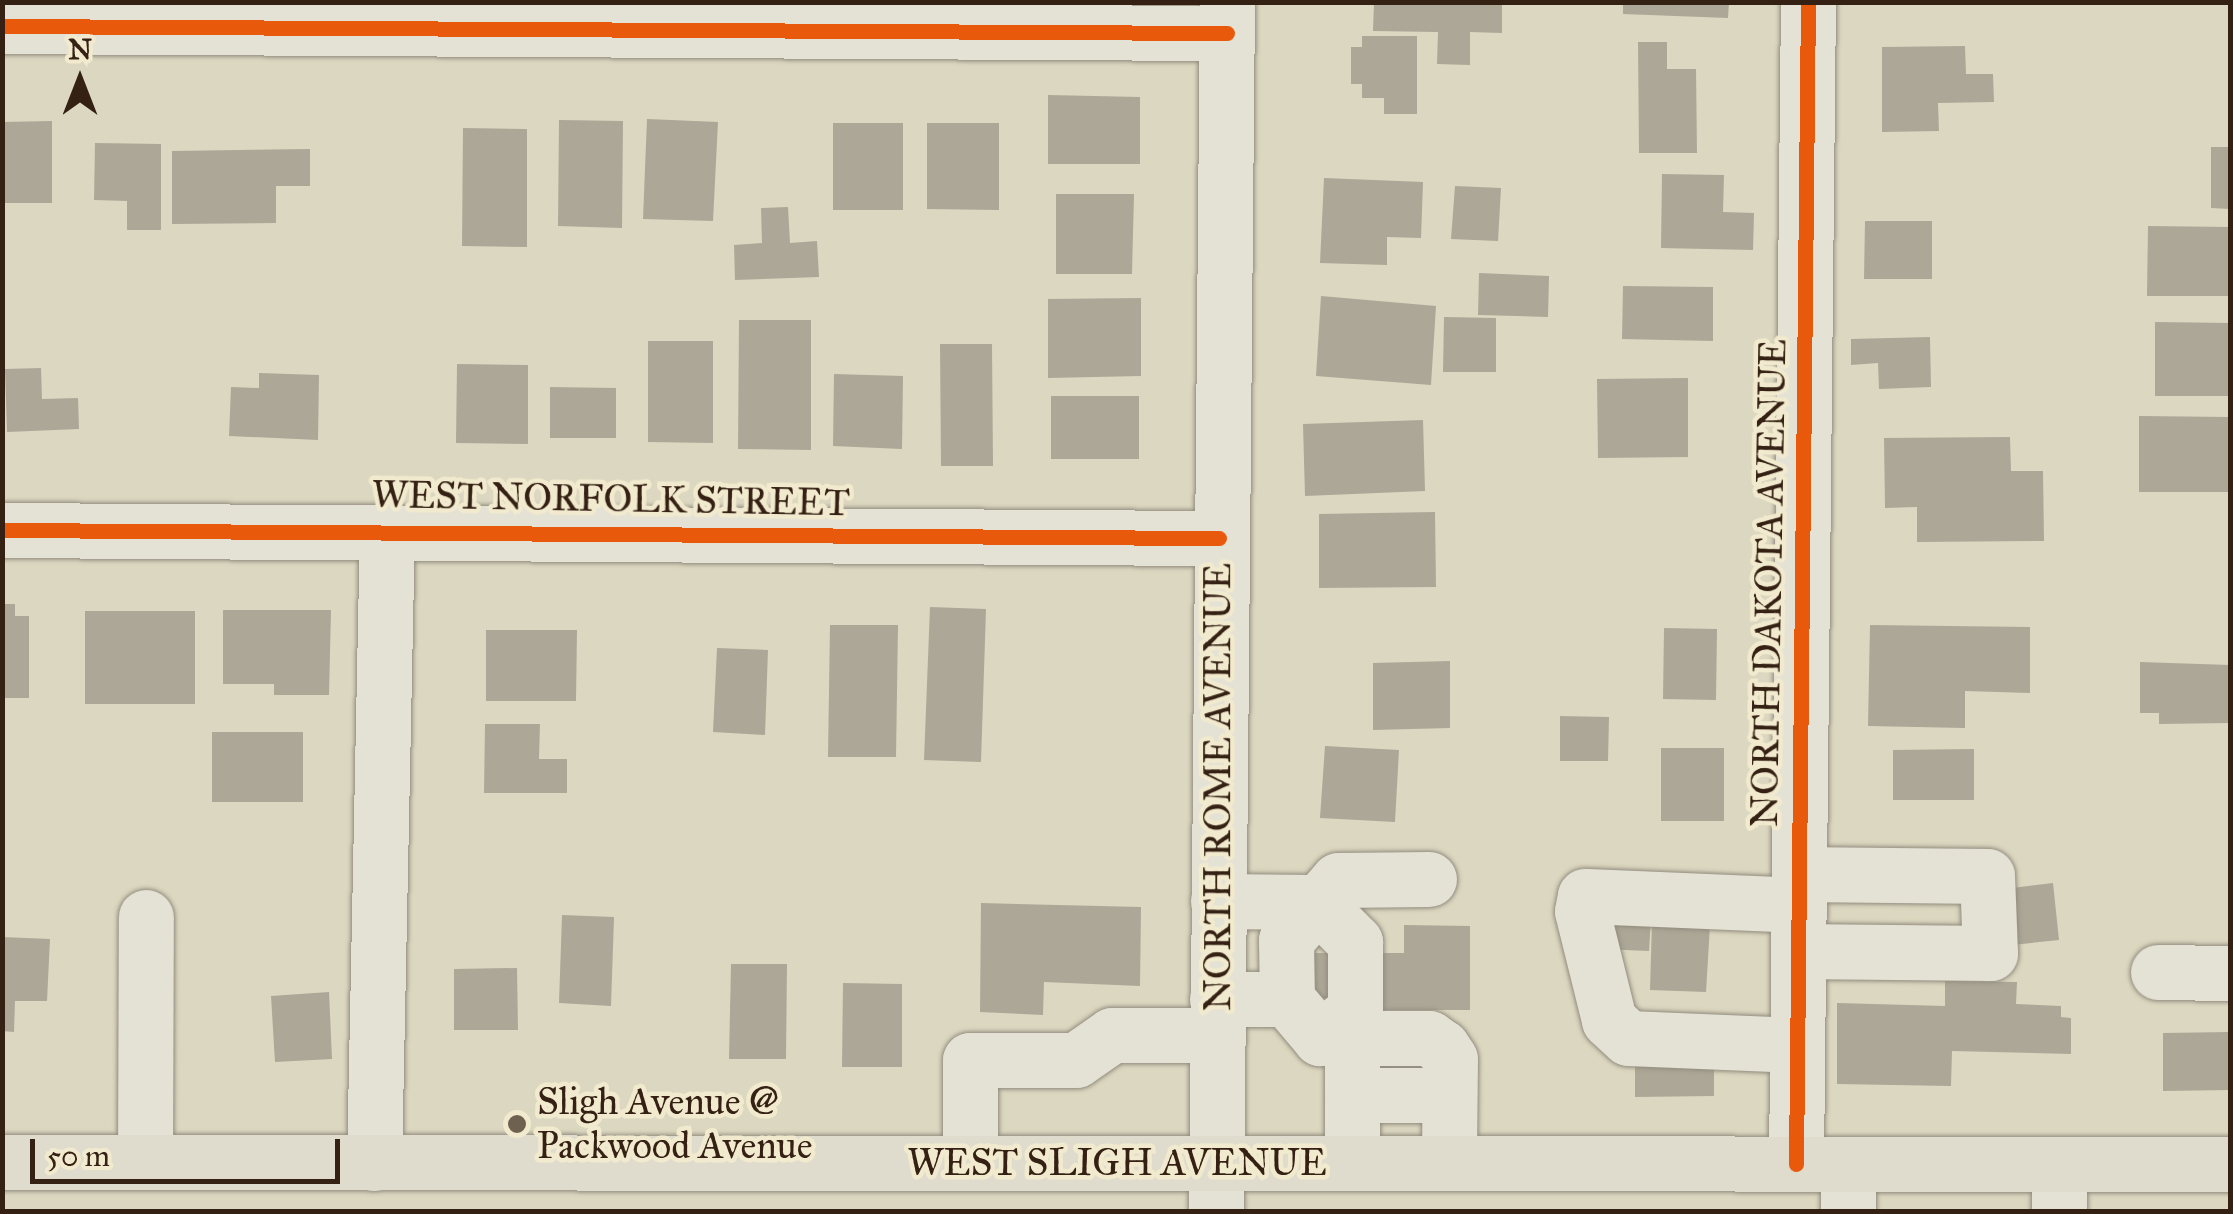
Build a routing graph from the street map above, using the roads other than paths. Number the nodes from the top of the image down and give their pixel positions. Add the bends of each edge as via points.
1 (1808, 2) edge
2 (1227, 18) edge
3 (2, 26) edge
4 (386, 529) junction
5 (2, 530) edge
6 (1220, 538) junction
7 (1430, 879) dead end
8 (1218, 901) junction
9 (1315, 902) junction
10 (1799, 910) junction
11 (146, 917) dead end
12 (2158, 972) dead end
13 (2230, 973) edge
14 (1217, 1017) junction
15 (1320, 1025) junction
16 (1797, 1044) junction
17 (1352, 1095) junction
18 (1449, 1096) junction
19 (2, 1162) edge
20 (145, 1162) junction
21 (374, 1162) junction
22 (970, 1162) junction
23 (1352, 1162) junction
24 (1449, 1163) junction
25 (2230, 1164) edge
26 (1831, 1180) edge
27 (1216, 1187) edge
28 (2059, 1188) edge

1 - 10 street, NORTH DAKOTA AVENUE
2 - 3 street
2 - 6 street, NORTH ROME AVENUE
4 - 5 street, WEST NORFOLK STREET
4 - 6 street, WEST NORFOLK STREET
4 - 21 street
6 - 8 street, NORTH ROME AVENUE
7 - 9 street via 1338,880
8 - 9 street
8 - 14 street, NORTH ROME AVENUE
9 - 15 street via 1286,940
10 - 16 street, NORTH DAKOTA AVENUE
10 - 16 street via 1585,896 1582,911 1609,1020 1628,1038
11 - 20 street
12 - 13 street
14 - 15 street
14 - 22 street via 1112,1035 1076,1060 970,1060
14 - 27 street, NORTH ROME AVENUE
15 - 17 street
15 - 18 street via 1429,1038 1450,1059
16 - 26 street, NORTH DAKOTA AVENUE
17 - 18 street
17 - 23 street
18 - 24 street
19 - 20 main road, WEST SLIGH AVENUE
20 - 21 main road, WEST SLIGH AVENUE
21 - 22 main road, WEST SLIGH AVENUE
22 - 27 main road, WEST SLIGH AVENUE
23 - 24 main road, WEST SLIGH AVENUE
23 - 27 main road, WEST SLIGH AVENUE
24 - 26 main road, WEST SLIGH AVENUE
25 - 28 main road, WEST SLIGH AVENUE
26 - 28 main road, WEST SLIGH AVENUE

